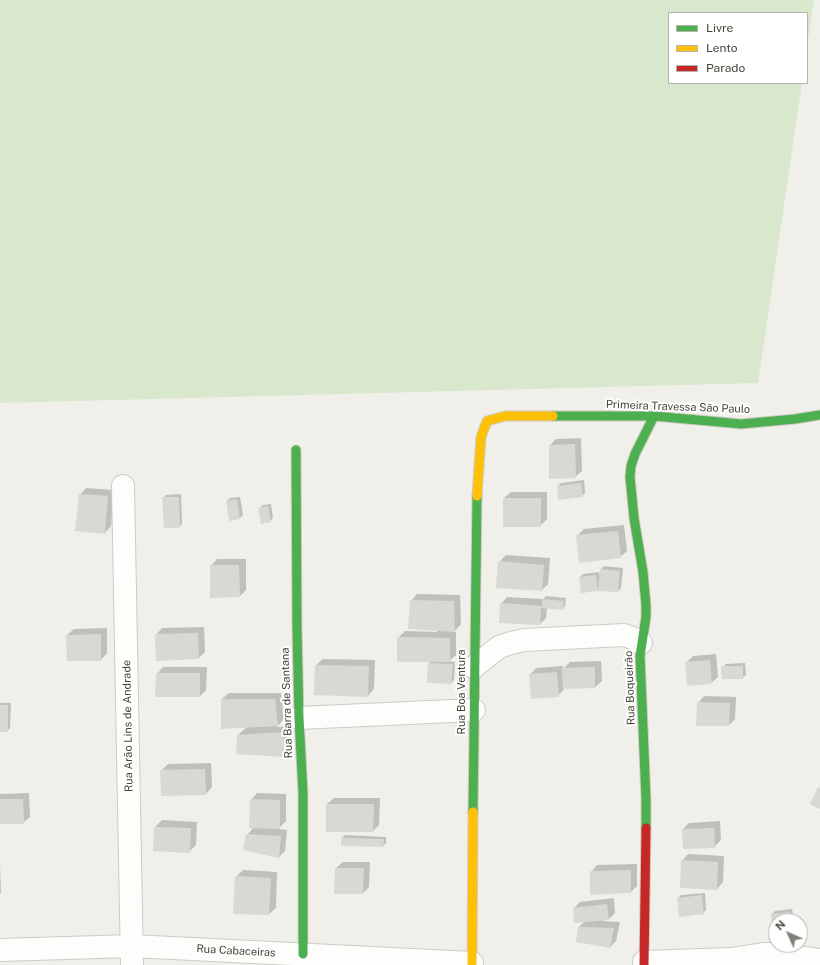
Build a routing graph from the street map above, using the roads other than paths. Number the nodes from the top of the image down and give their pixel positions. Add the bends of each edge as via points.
1 (820, 415) edge
2 (654, 416) junction
3 (487, 421) joint
4 (296, 450) dead end
5 (123, 486) dead end
6 (641, 643) junction
7 (474, 667) junction
8 (474, 710) junction
9 (299, 718) junction
10 (0, 950) edge
11 (303, 954) junction
12 (132, 956) edge
13 (820, 960) edge
14 (644, 963) edge
15 (472, 964) edge

1 - 2 street, Primeira Travessa São Paulo via 741,424
2 - 3 street, Primeira Travessa São Paulo via 505,416
2 - 6 street, Rua Boqueirão via 635,454 630,477 646,605
3 - 7 street, Rua Boa Ventura via 478,456
4 - 9 street, Rua Barra de Santana
5 - 12 street, Rua Arão Lins de Andrade
6 - 7 street via 624,634 524,640 499,648
6 - 14 street, Rua Boqueirão via 646,799
7 - 8 street, Rua Boa Ventura
8 - 9 street
8 - 15 street, Rua Boa Ventura
9 - 11 street, Rua Barra de Santana via 303,793
10 - 12 street, Rua Cabaceiras
11 - 12 street, Rua Cabaceiras
11 - 15 street, Rua Cabaceiras
13 - 14 street via 763,954 732,959

